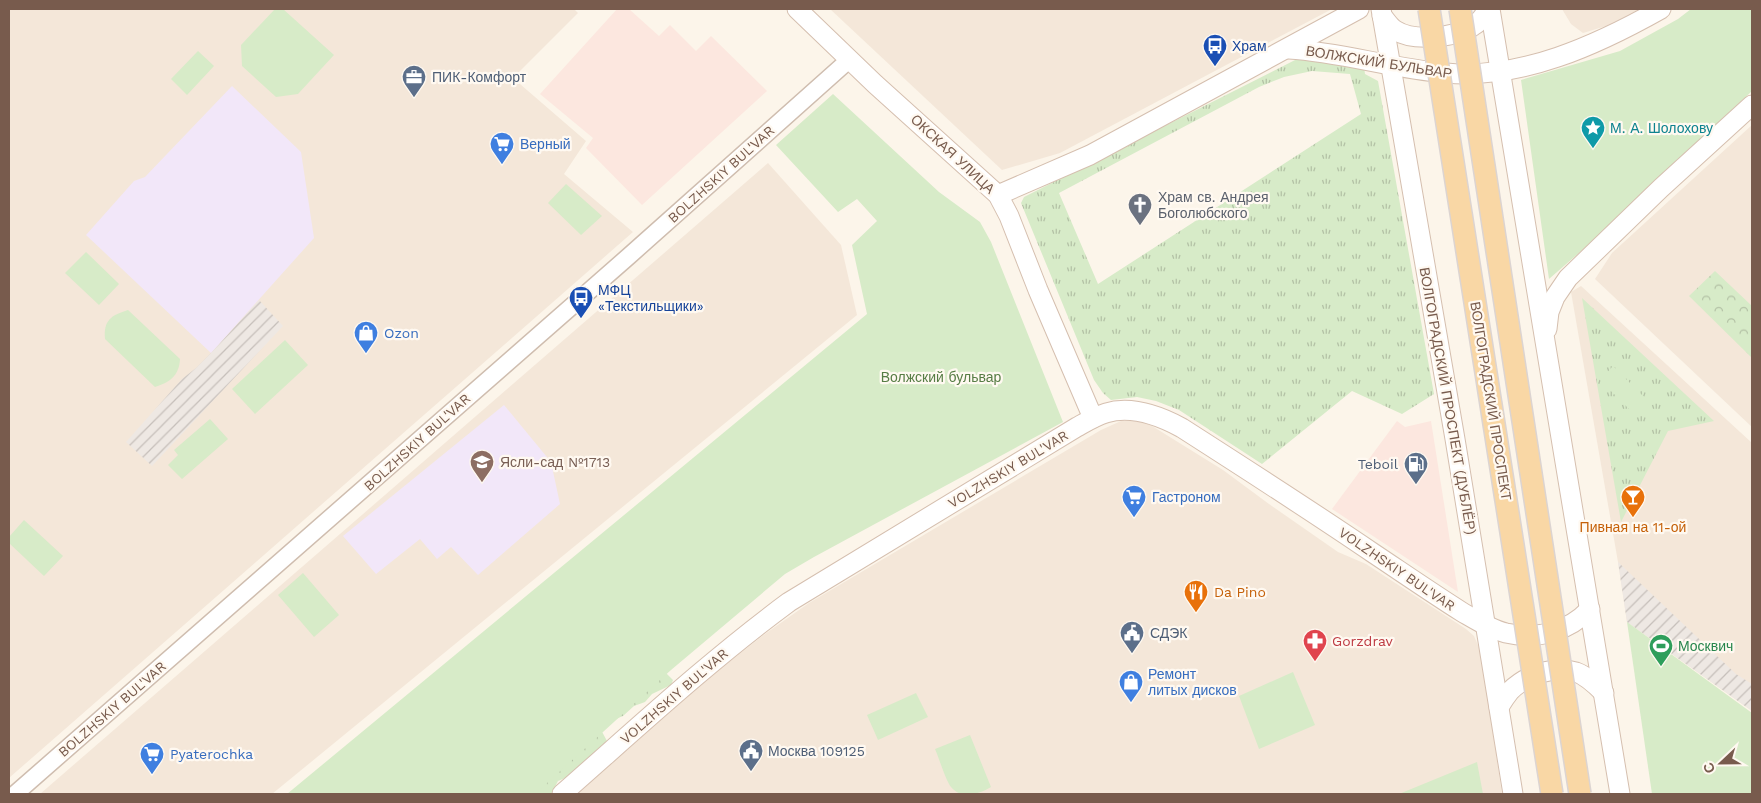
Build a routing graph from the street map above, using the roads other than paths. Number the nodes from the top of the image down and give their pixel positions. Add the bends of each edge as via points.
1 (797, 9) edge
2 (1359, 9) edge
3 (1429, 9) edge
4 (1460, 9) edge
5 (1489, 9) edge
6 (1661, 9) edge
7 (1381, 12) edge
8 (1287, 49) junction
9 (850, 58) junction
10 (1390, 64) junction
11 (1500, 72) junction
12 (1752, 105) edge
13 (998, 195) junction
14 (1546, 350) junction
15 (1093, 418) junction
16 (1590, 609) junction
17 (1484, 625) junction
18 (1604, 693) junction
19 (1499, 707) junction
20 (14, 794) edge
21 (562, 794) edge
22 (1513, 794) edge
23 (1552, 794) edge
24 (1580, 794) edge
25 (1620, 794) edge

1 - 9 main road, ОКСКАЯ УЛИЦА
2 - 8 main road
3 - 23 main road, ВОЛГОГРАДСКИЙ ПРОСПЕКТ, bridge
4 - 24 main road, ВОЛГОГРАДСКИЙ ПРОСПЕКТ, bridge
5 - 7 main road via 1473,27 1458,34 1418,37 1405,35 1390,26
5 - 11 main road
6 - 11 main road, ВОЛЖСКИЙ БУЛЬВАР via 1612,35 1574,50 1527,68
7 - 10 main road, ВОЛГОГРАДСКИЙ ПРОСПЕКТ (ДУБЛЁР)
8 - 10 main road, ВОЛЖСКИЙ БУЛЬВАР via 1313,50
8 - 13 main road, ВОЛЖСКИЙ БУЛЬВАР via 1090,155
9 - 13 main road, ОКСКАЯ УЛИЦА
9 - 20 street via 629,256
10 - 11 main road, ВОЛЖСКИЙ БУЛЬВАР via 1466,75
10 - 17 main road, ВОЛГОГРАДСКИЙ ПРОСПЕКТ (ДУБЛЁР) via 1456,439
11 - 14 main road
12 - 14 main road via 1568,278 1549,312
13 - 15 main road, ОКСКАЯ УЛИЦА
14 - 16 main road
15 - 17 main road, VOLZHSKIY BUL'VAR via 1122,411 1164,419
15 - 21 main road, VOLZHSKIY BUL'VAR via 789,602 699,673
16 - 17 main road via 1564,628 1534,636 1505,633
16 - 18 main road
17 - 19 main road, ВОЛГОГРАДСКИЙ ПРОСПЕКТ (ДУБЛЁР)
18 - 19 main road via 1575,672 1550,670 1524,679
18 - 25 main road
19 - 22 main road, ВОЛГОГРАДСКИЙ ПРОСПЕКТ (ДУБЛЁР)

